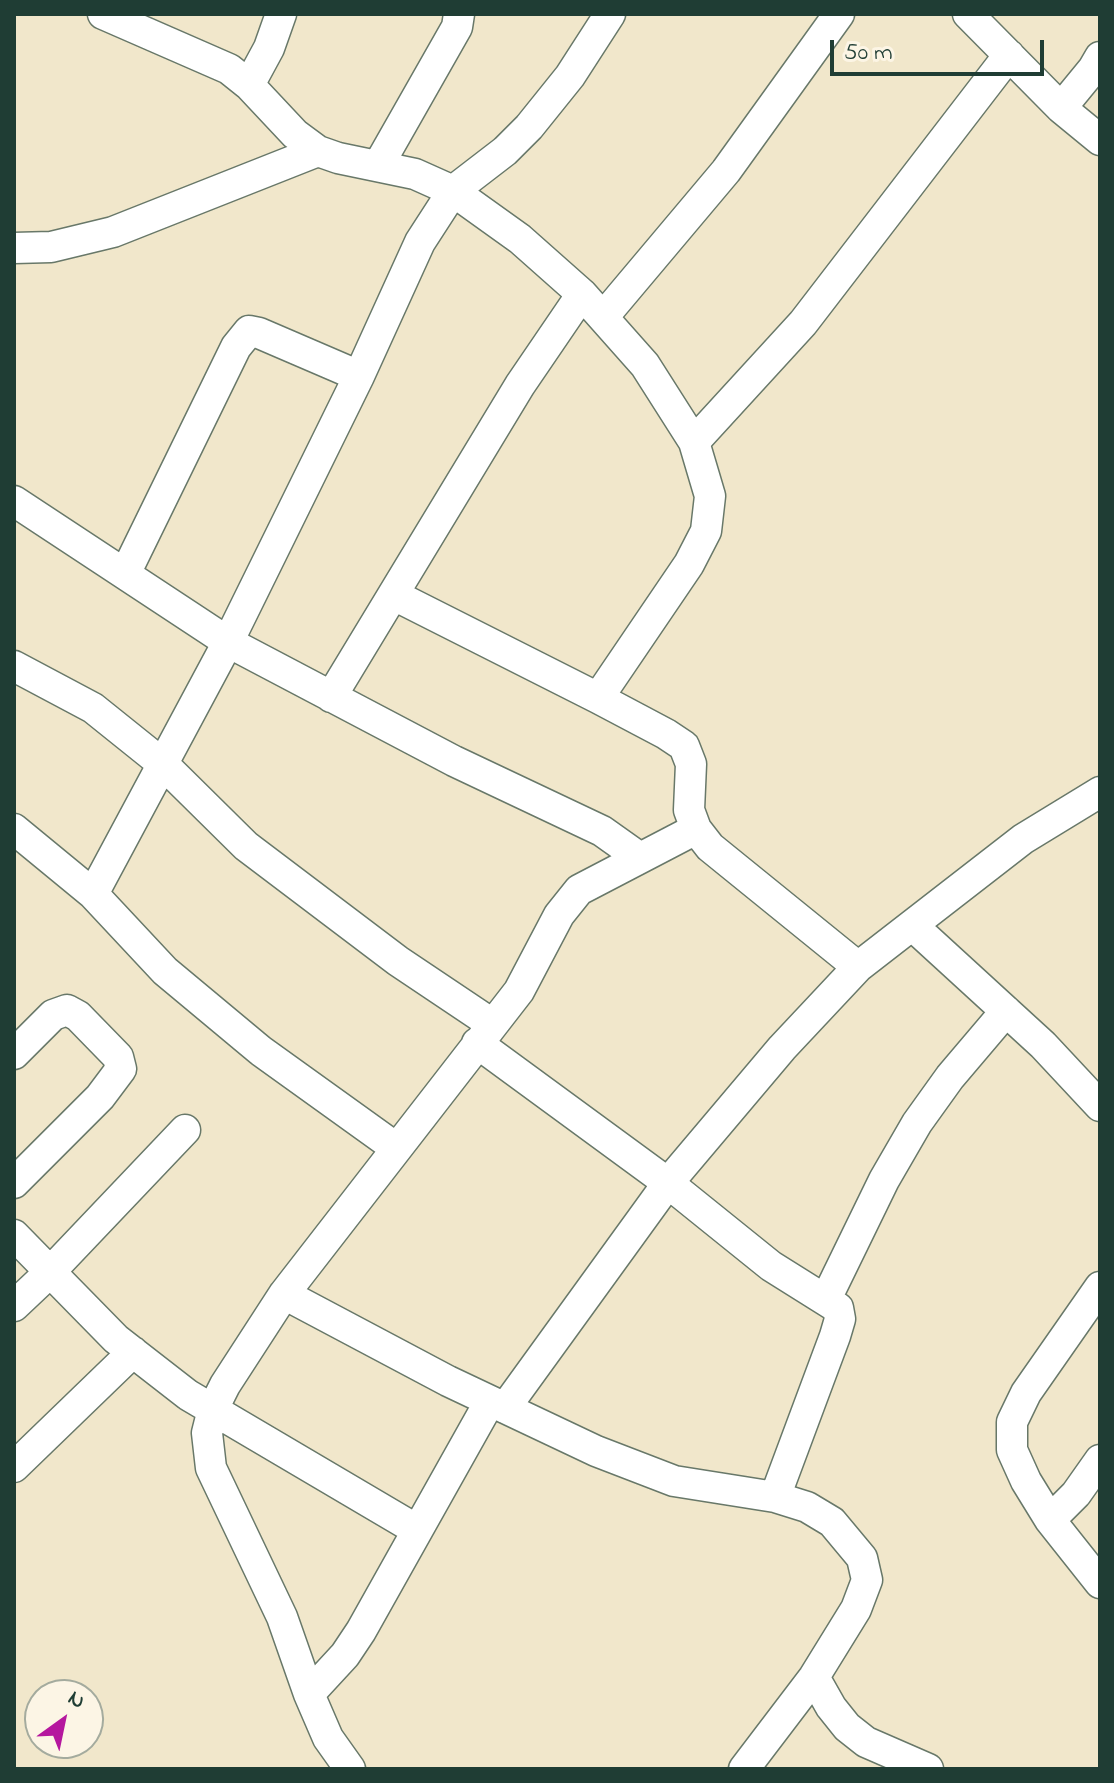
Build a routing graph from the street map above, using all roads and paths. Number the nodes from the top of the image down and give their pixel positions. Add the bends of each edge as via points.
1 (103, 14) edge
2 (281, 14) edge
3 (459, 14) edge
4 (610, 14) edge
5 (839, 14) edge
6 (968, 14) edge
7 (1009, 55) junction
8 (1100, 57) edge
9 (249, 85) junction
10 (1061, 108) junction
11 (1100, 140) edge
12 (318, 151) junction
13 (378, 166) junction
14 (453, 191) junction
15 (14, 248) edge
16 (582, 294) junction
17 (604, 316) junction
18 (359, 376) junction
19 (694, 442) junction
20 (14, 501) edge
21 (125, 574) junction
22 (394, 595) junction
23 (228, 642) junction
24 (14, 666) edge
25 (331, 697) junction
26 (598, 698) junction
27 (164, 765) junction
28 (1100, 792) edge
29 (14, 829) edge
30 (696, 829) junction
31 (640, 858) junction
32 (93, 894) junction
33 (913, 926) junction
34 (858, 967) junction
35 (1006, 1011) junction
36 (484, 1033) junction
37 (14, 1054) edge
38 (1100, 1106) edge
39 (185, 1130) dead end
40 (396, 1148) junction
41 (14, 1183) edge
42 (668, 1183) junction
43 (14, 1235) edge
44 (49, 1273) junction
45 (1100, 1287) edge
46 (284, 1294) junction
47 (826, 1299) junction
48 (14, 1306) edge
49 (133, 1352) junction
50 (497, 1404) junction
51 (213, 1409) junction
52 (1100, 1460) edge
53 (14, 1467) edge
54 (775, 1497) junction
55 (1063, 1507) junction
56 (417, 1530) junction
57 (1100, 1583) edge
58 (814, 1677) junction
59 (309, 1694) junction
60 (350, 1769) edge
61 (744, 1769) edge
62 (928, 1769) edge

1 - 9 street via 208,58
2 - 9 street
3 - 13 street via 457,27
4 - 14 street via 529,127
5 - 17 street via 726,171
6 - 7 street
7 - 10 street
7 - 19 street via 803,323
8 - 10 street
9 - 12 street
10 - 11 street
12 - 13 street
12 - 15 street via 113,232 51,247
13 - 14 street via 415,174
14 - 16 street via 520,239
14 - 18 street via 420,242
16 - 17 street
16 - 22 street via 520,385
17 - 19 street via 645,365
18 - 21 street via 249,331 236,347
18 - 23 street
19 - 26 street via 710,496 706,531
20 - 21 street
21 - 23 street
22 - 25 street
22 - 26 street
23 - 25 street
23 - 27 street
24 - 27 street via 93,708
25 - 31 street via 602,831
26 - 30 street via 684,746 691,764 689,810
27 - 32 street
27 - 36 street via 246,846
28 - 33 street via 1023,839
29 - 32 street
30 - 31 street
30 - 34 street via 710,847
31 - 36 street via 579,890 559,915 519,991
32 - 40 street via 165,971 249,1041
33 - 34 street
33 - 35 street
34 - 42 street
35 - 38 street
35 - 47 street via 917,1123
36 - 40 street
36 - 42 street
37 - 41 street via 53,1015 67,1010 118,1057 121,1069
39 - 44 street
40 - 46 street
42 - 47 street via 771,1266
42 - 50 street
43 - 44 street
44 - 48 street
44 - 49 street
45 - 55 street via 1026,1393 1012,1422 1012,1450 1026,1481
46 - 50 street
46 - 51 street
47 - 54 street via 838,1308 840,1319
49 - 51 street
49 - 53 street
50 - 54 street via 674,1481
50 - 56 street
51 - 56 street
51 - 59 street via 207,1433 211,1468 282,1617
52 - 55 street
54 - 58 street via 832,1522 862,1558 867,1580 856,1609
55 - 57 street
56 - 59 street via 345,1655
58 - 61 street
58 - 62 street via 847,1727 866,1742
59 - 60 street via 328,1738

